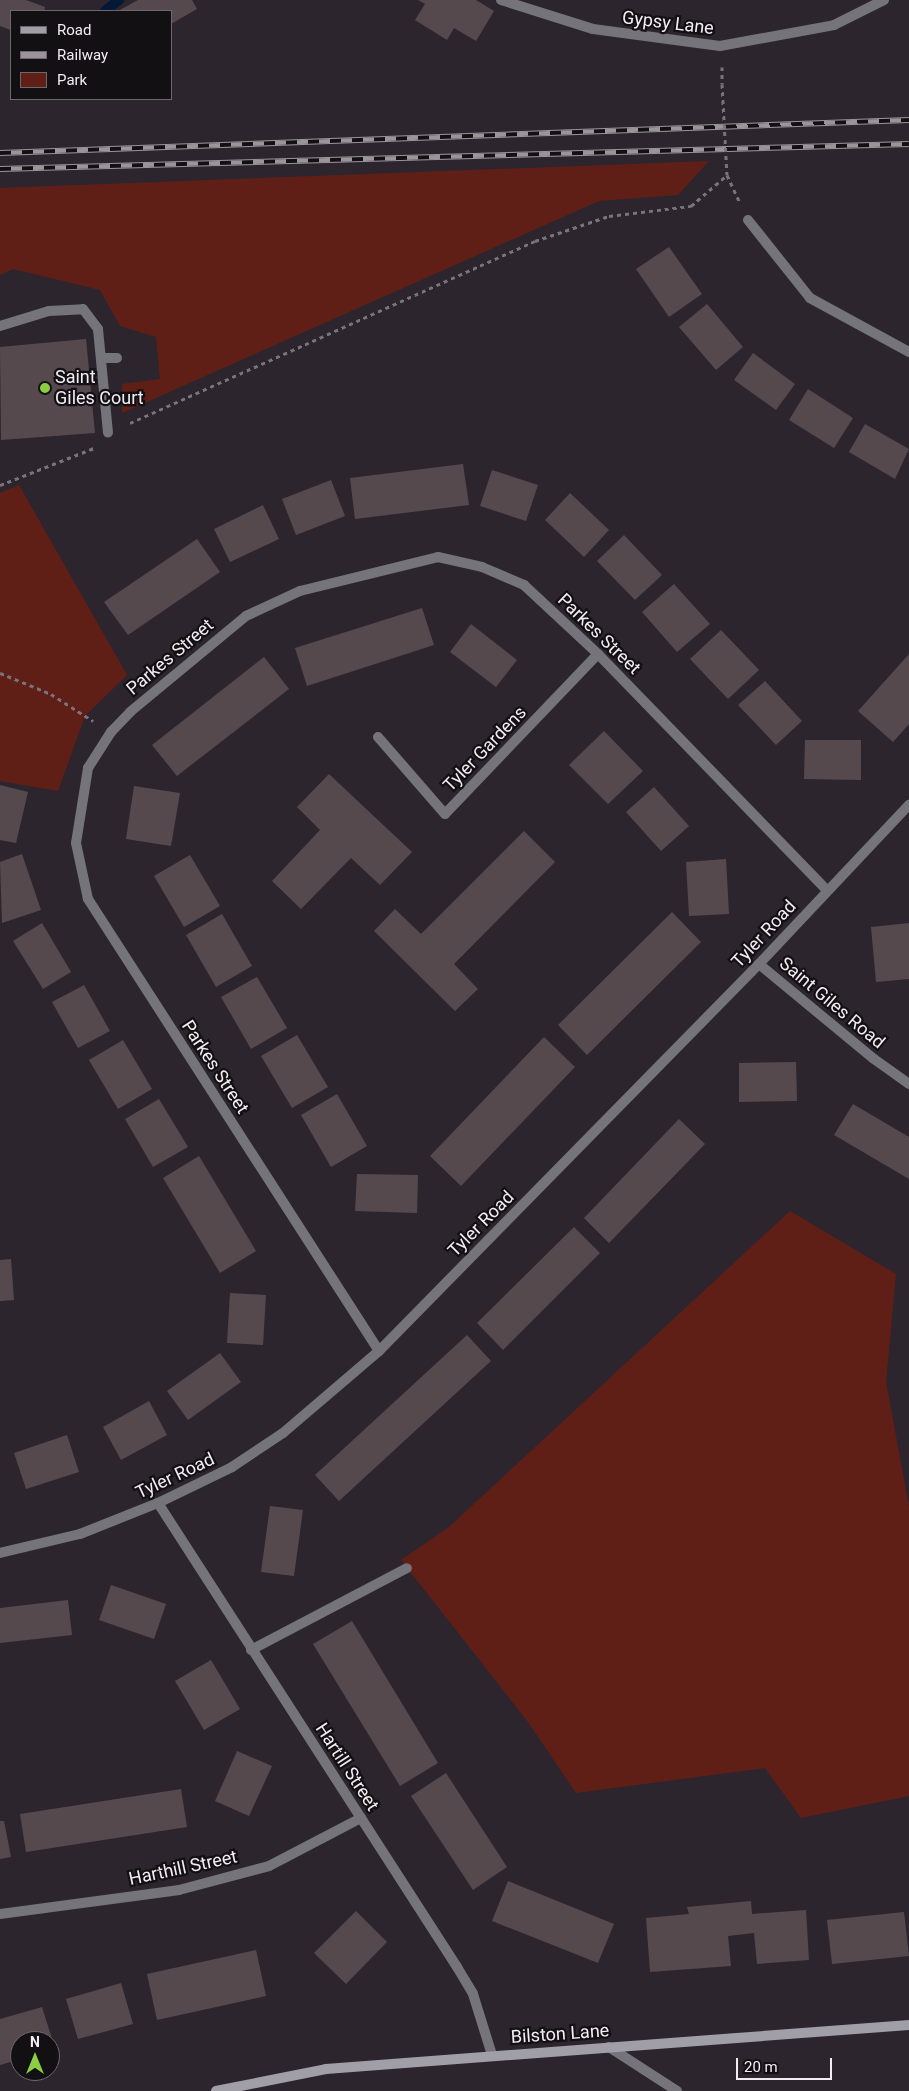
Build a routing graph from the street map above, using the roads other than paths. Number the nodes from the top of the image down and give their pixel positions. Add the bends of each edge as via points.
1 (502, 0) edge
2 (884, 0) edge
3 (748, 220) road end
4 (0, 326) edge
5 (909, 352) edge
6 (101, 358) junction
7 (117, 358) dead end
8 (108, 432) road end
9 (598, 654) junction
10 (378, 737) dead end
11 (909, 805) edge
12 (827, 890) junction
13 (759, 964) junction
14 (909, 1084) edge
15 (379, 1351) junction
16 (158, 1503) junction
17 (0, 1553) edge
18 (407, 1568) dead end
19 (251, 1650) junction
20 (361, 1818) junction
21 (0, 1914) edge
22 (909, 2025) edge
23 (609, 2047) junction
24 (492, 2055) junction
25 (216, 2091) edge
26 (677, 2091) edge

1 - 2 street, Gypsy Lane via 593,29 720,46 834,24
3 - 5 street via 810,298
4 - 6 street via 49,311 83,309 98,329
6 - 7 street
6 - 8 street
9 - 10 street, Tyler Gardens via 445,814
9 - 12 street, Parkes Street
9 - 15 street, Parkes Street via 524,585 482,567 438,557 300,591 246,616 130,712 111,732 88,768 76,843 88,899
11 - 12 street, Tyler Road
12 - 13 street, Tyler Road
13 - 14 street, Saint Giles Road
13 - 15 street, Tyler Road
15 - 16 street, Tyler Road via 283,1433 232,1467
16 - 17 street, Tyler Road via 80,1534
16 - 19 street, Hartill Street
18 - 19 street
19 - 20 street, Hartill Street
20 - 21 street, Harthill Street via 269,1866 179,1890
20 - 24 street, Hartill Street via 473,1994
22 - 23 main road, Bilston Lane
23 - 24 main road, Bilston Lane
23 - 26 street
24 - 25 main road, Bilston Lane via 326,2069

